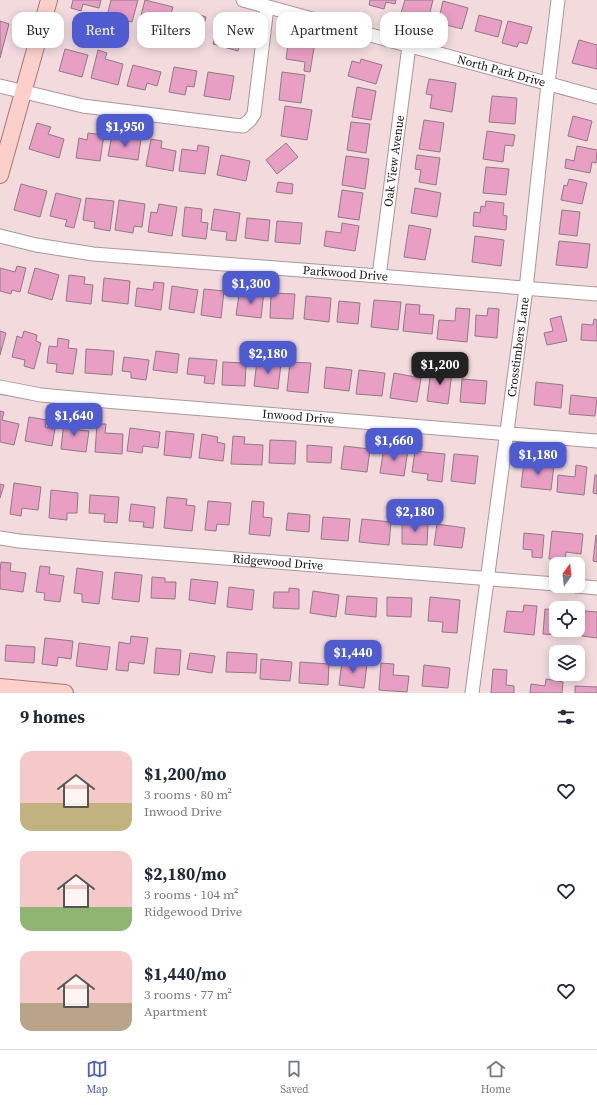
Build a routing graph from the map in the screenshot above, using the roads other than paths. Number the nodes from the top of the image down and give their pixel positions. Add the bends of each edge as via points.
1 (49, 0) edge
2 (243, 0) edge
3 (558, 0) edge
4 (267, 7) junction
5 (380, 38) edge
6 (408, 48) edge
7 (415, 48) edge
8 (548, 84) junction
9 (0, 86) edge
10 (23, 92) junction
11 (597, 97) edge
12 (0, 175) edge
13 (0, 236) edge
14 (379, 276) junction
15 (526, 288) junction
16 (597, 294) edge
17 (0, 387) edge
18 (507, 434) junction
19 (597, 441) edge
20 (0, 538) edge
21 (488, 578) junction
22 (549, 583) edge
23 (585, 587) edge
24 (597, 588) edge
25 (0, 687) edge
26 (66, 693) edge
27 (472, 693) edge

1 - 10 main road
2 - 4 street, North Park Drive
3 - 8 street, Crosstimbers Lane
4 - 5 street, North Park Drive
4 - 10 street via 254,114 243,126 83,106
6 - 14 street, Oak View Avenue
7 - 8 street, North Park Drive
8 - 11 street, North Park Drive
8 - 15 street, Crosstimbers Lane
9 - 10 street
10 - 12 main road
13 - 14 street, Parkwood Drive via 93,254
14 - 15 street, Parkwood Drive
15 - 16 street, Parkwood Drive
15 - 18 street, Crosstimbers Lane
17 - 18 street, Inwood Drive via 73,398
18 - 19 street, Inwood Drive
18 - 21 street, Crosstimbers Lane
20 - 21 street, Ridgewood Drive
21 - 22 street, Ridgewood Drive
21 - 27 street, Crosstimbers Lane
23 - 24 street
25 - 26 main road

